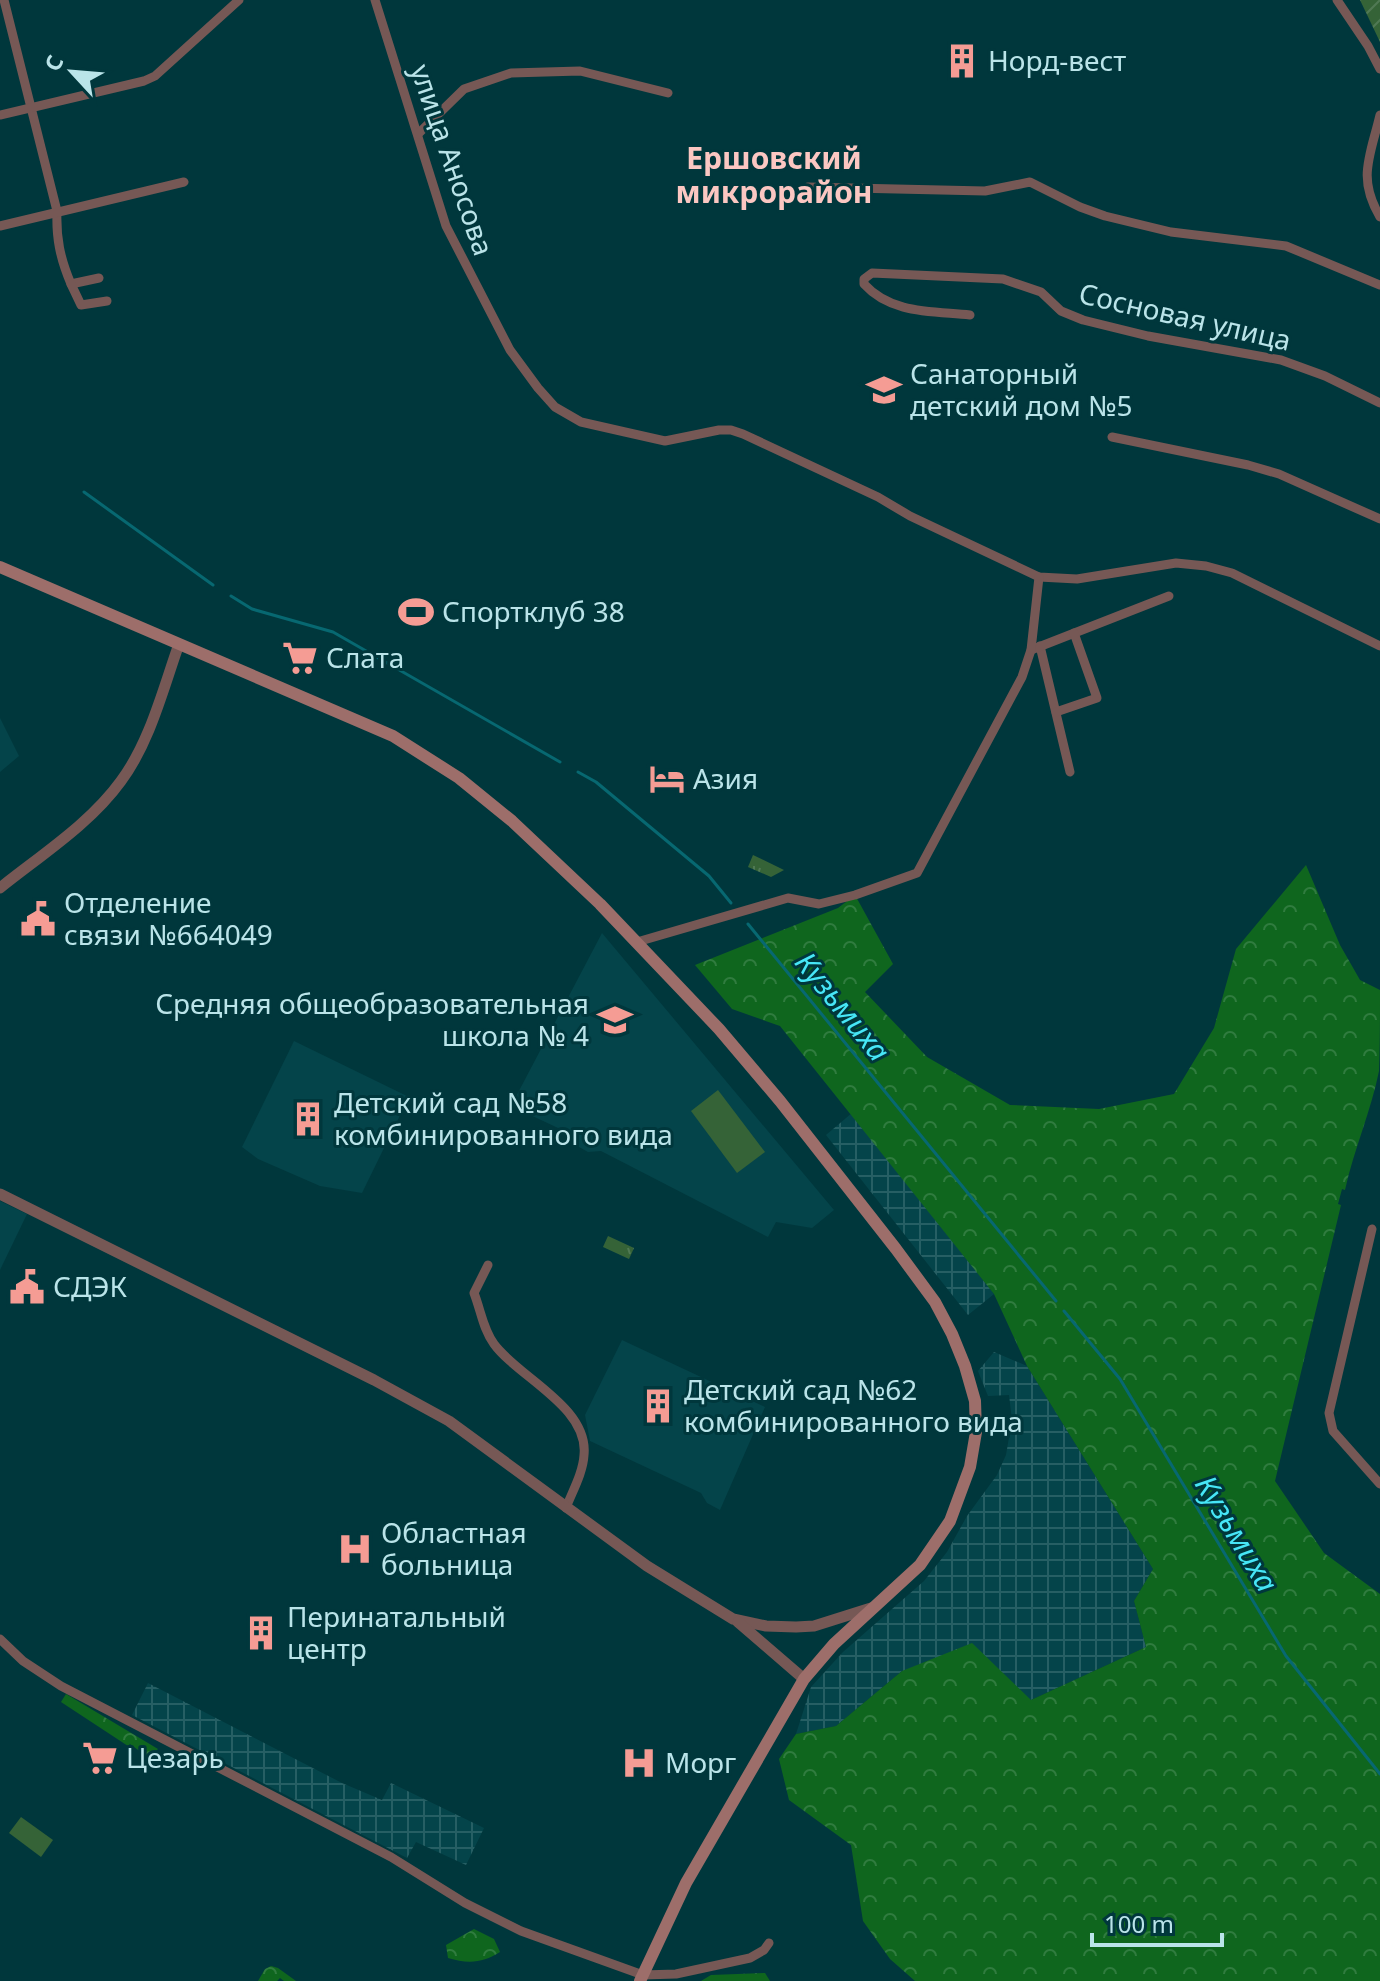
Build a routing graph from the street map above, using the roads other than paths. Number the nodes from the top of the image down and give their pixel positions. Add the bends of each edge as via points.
1 (4, 0) edge
2 (239, 0) edge
3 (375, 0) edge
4 (1337, 0) edge
5 (1380, 69) edge
6 (668, 93) dead end
7 (32, 107) junction
8 (0, 115) edge
9 (1380, 115) edge
10 (418, 134) junction
11 (184, 182) dead end
12 (808, 187) dead end
13 (57, 211) junction
14 (1380, 217) edge
15 (0, 226) edge
16 (99, 278) dead end
17 (71, 284) junction
18 (1380, 285) edge
19 (107, 301) dead end
20 (970, 315) dead end
21 (1380, 403) edge
22 (1112, 437) dead end
23 (1380, 519) edge
24 (0, 567) edge
25 (1039, 577) junction
26 (1169, 596) dead end
27 (1074, 633) junction
28 (179, 644) junction
29 (1380, 646) edge
30 (1036, 648) junction
31 (1056, 712) junction
32 (1070, 772) dead end
33 (0, 888) edge
34 (637, 942) junction
35 (0, 1194) edge
36 (1372, 1229) dead end
37 (488, 1265) dead end
38 (1380, 1484) edge
39 (566, 1508) junction
40 (877, 1606) junction
41 (733, 1619) junction
42 (0, 1639) edge
43 (804, 1679) junction
44 (769, 1943) dead end
45 (641, 1978) edge

1 - 7 street
2 - 7 street via 155,76
3 - 10 street, улица Аносова
4 - 5 street
6 - 10 street via 580,71 511,73 464,89
7 - 8 street
7 - 13 street
9 - 14 street via 1366,177
10 - 25 street, улица Аносова via 459,256 510,350 555,407 581,422 665,441 719,430 743,434
11 - 13 street
12 - 18 street via 985,191 1030,182 1105,216 1171,232 1286,246
13 - 15 street
13 - 17 street via 56,242
16 - 17 street
17 - 19 street via 81,305
20 - 21 street, Сосновая улица via 891,305 873,295 864,279 872,273 1003,279 1041,292 1061,311 1083,320 1281,360
22 - 23 street via 1279,474
24 - 28 main road
25 - 29 street via 1077,579 1176,563 1206,566 1232,573
25 - 30 street
26 - 27 street
27 - 30 street
27 - 31 street via 1097,698
28 - 33 street via 123,780
28 - 34 main road via 349,715 429,757 519,827
30 - 31 street
30 - 34 street via 917,873 819,904 788,898
31 - 32 street
34 - 40 main road via 780,1101 896,1249 935,1302 965,1366 975,1401 976,1432 960,1497 937,1544
35 - 39 street via 433,1412
36 - 38 street via 1329,1413 1333,1431
37 - 39 street via 474,1293 486,1330 500,1351 558,1399 580,1433 583,1461
39 - 41 street
40 - 41 street via 814,1626 766,1626
40 - 43 main road
41 - 43 street
42 - 45 street via 61,1686 391,1857 465,1903
43 - 45 main road via 686,1883
44 - 45 street via 750,1958

